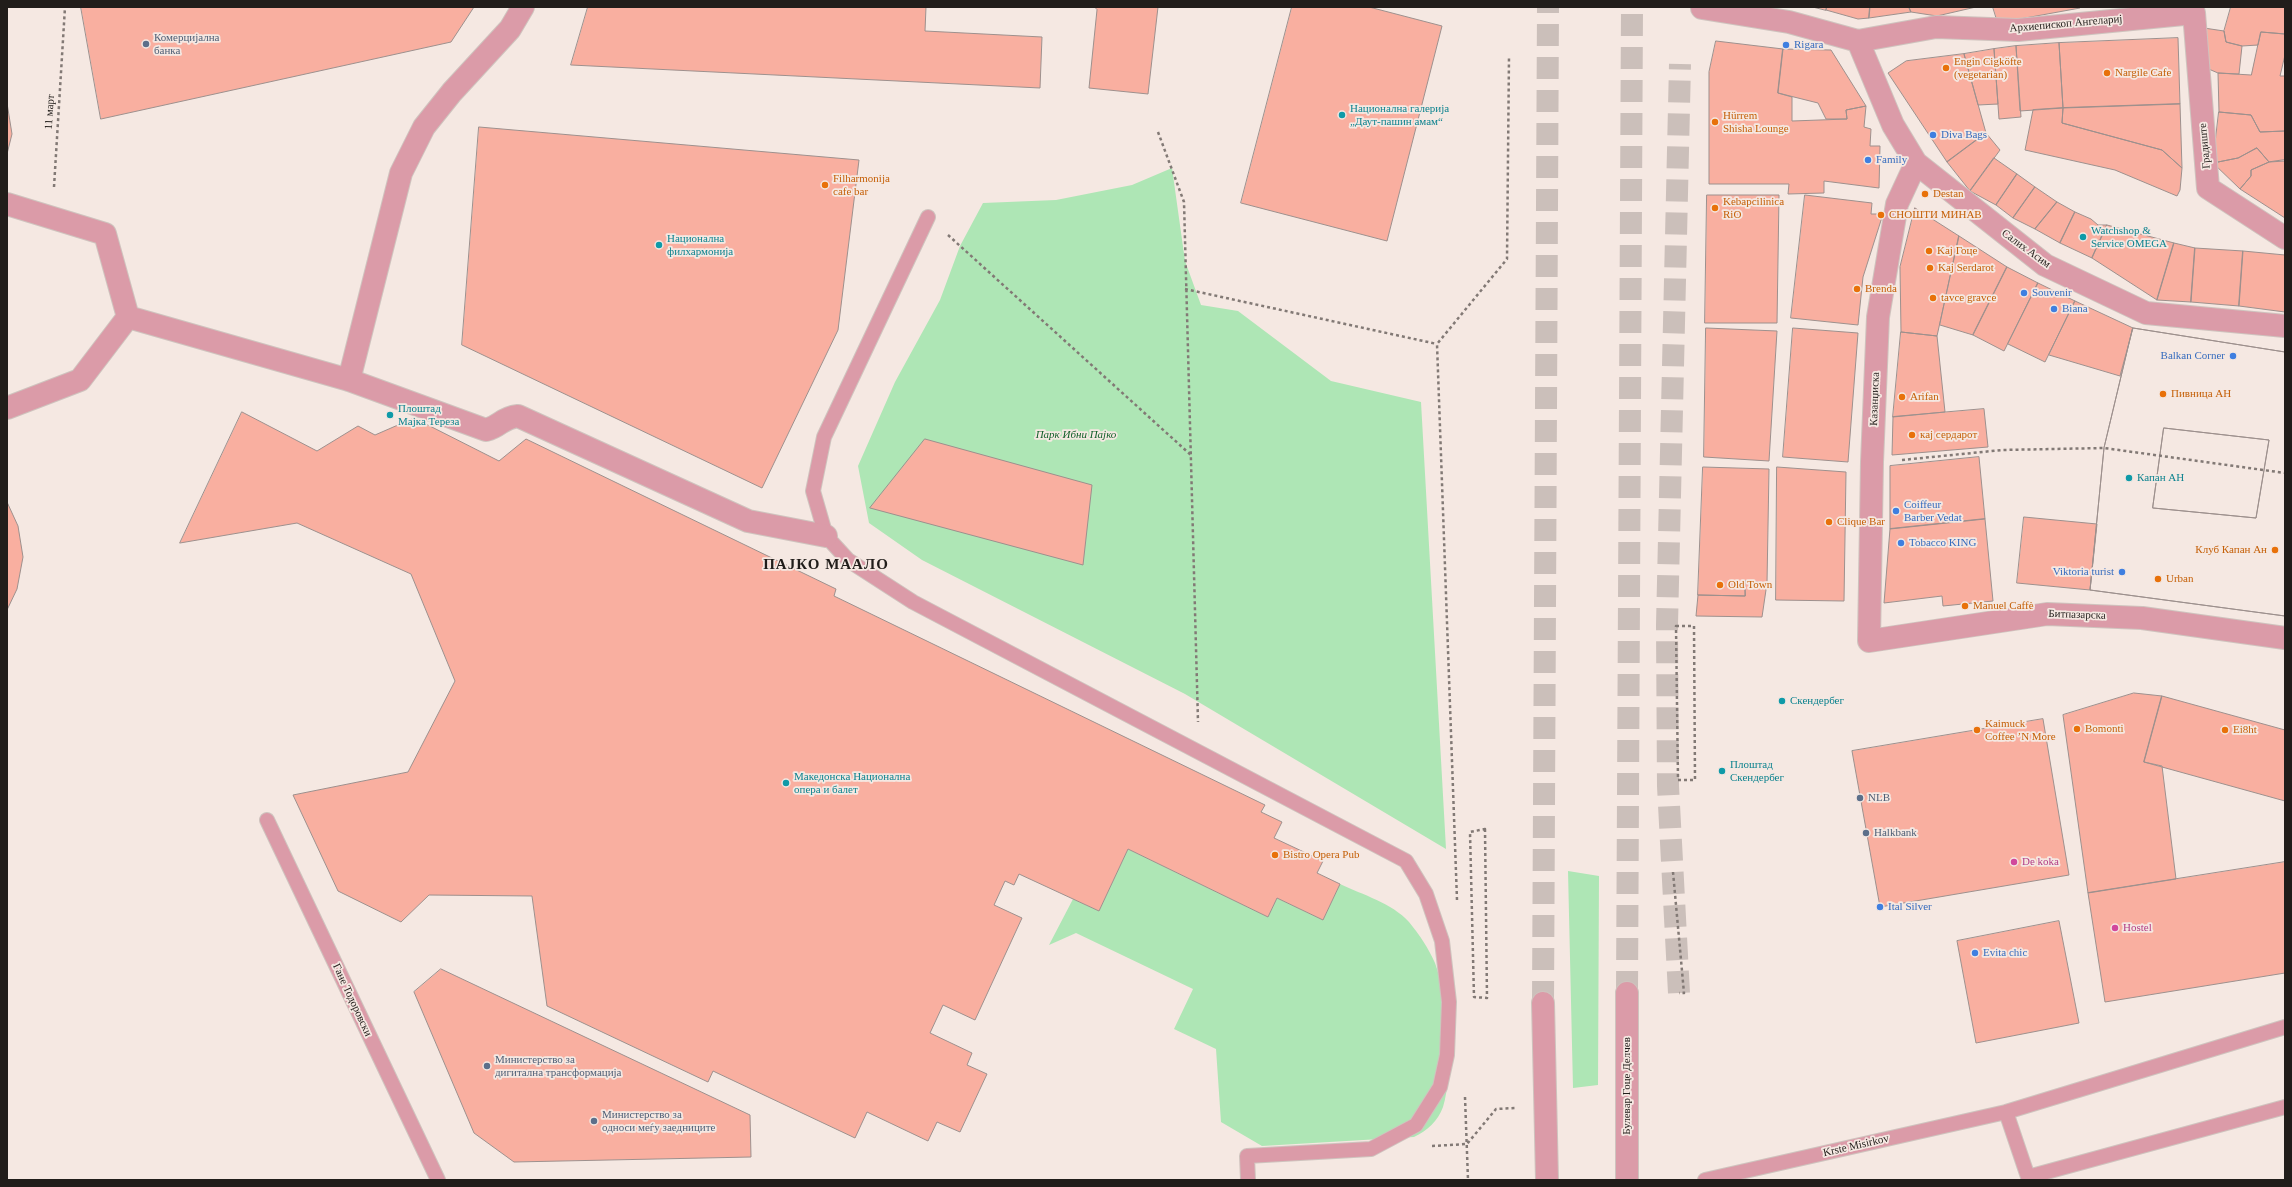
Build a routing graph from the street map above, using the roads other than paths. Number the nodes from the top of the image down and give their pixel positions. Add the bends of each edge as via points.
1 (522, 7) edge
2 (1702, 8) dead end
3 (2194, 13) joint
4 (1858, 41) junction
5 (1916, 163) junction
6 (7, 204) edge
7 (928, 217) road end
8 (2285, 238) edge
9 (128, 317) junction
10 (2285, 326) edge
11 (349, 380) junction
12 (7, 408) edge
13 (826, 536) junction
14 (2285, 638) edge
15 (1869, 641) joint
16 (267, 820) dead end
17 (1627, 993) tunnel mouth
18 (1544, 1003) tunnel mouth
19 (2285, 1027) edge
20 (2285, 1107) edge
21 (2006, 1112) junction
22 (2028, 1178) edge
23 (438, 1180) edge
24 (1248, 1180) edge
25 (1547, 1180) edge
26 (1627, 1180) edge
27 (1705, 1180) edge

1 - 11 street via 510,28 424,127 401,173
2 - 4 street, Архиепископ Ангелариј via 1789,22
3 - 4 street, Архиепископ Ангелариј via 2018,30 1936,27
3 - 8 street, Градиште via 2208,188
4 - 5 street, Салих Асим via 1893,125
5 - 10 street, Салих Асим via 2045,265 2146,313
5 - 15 street, Казанџиска via 1897,204 1878,317
6 - 9 street via 105,234
7 - 13 lane via 824,436 813,491
9 - 11 street
9 - 12 street via 80,380
11 - 13 street via 486,430 495,428 506,418 518,416 748,521
13 - 24 lane via 848,560 913,602 1406,861 1426,894 1442,941 1449,1002 1448,1055 1440,1087 1416,1125 1371,1149 1246,1156
14 - 15 street, Битпазарска via 2142,618 2046,614
16 - 23 lane, Гане Тодоровски
17 - 26 street, Булевар Гоце Делчев
18 - 25 street
19 - 21 lane, Krste Misirkov
20 - 22 lane
21 - 22 lane
21 - 27 lane, Krste Misirkov

